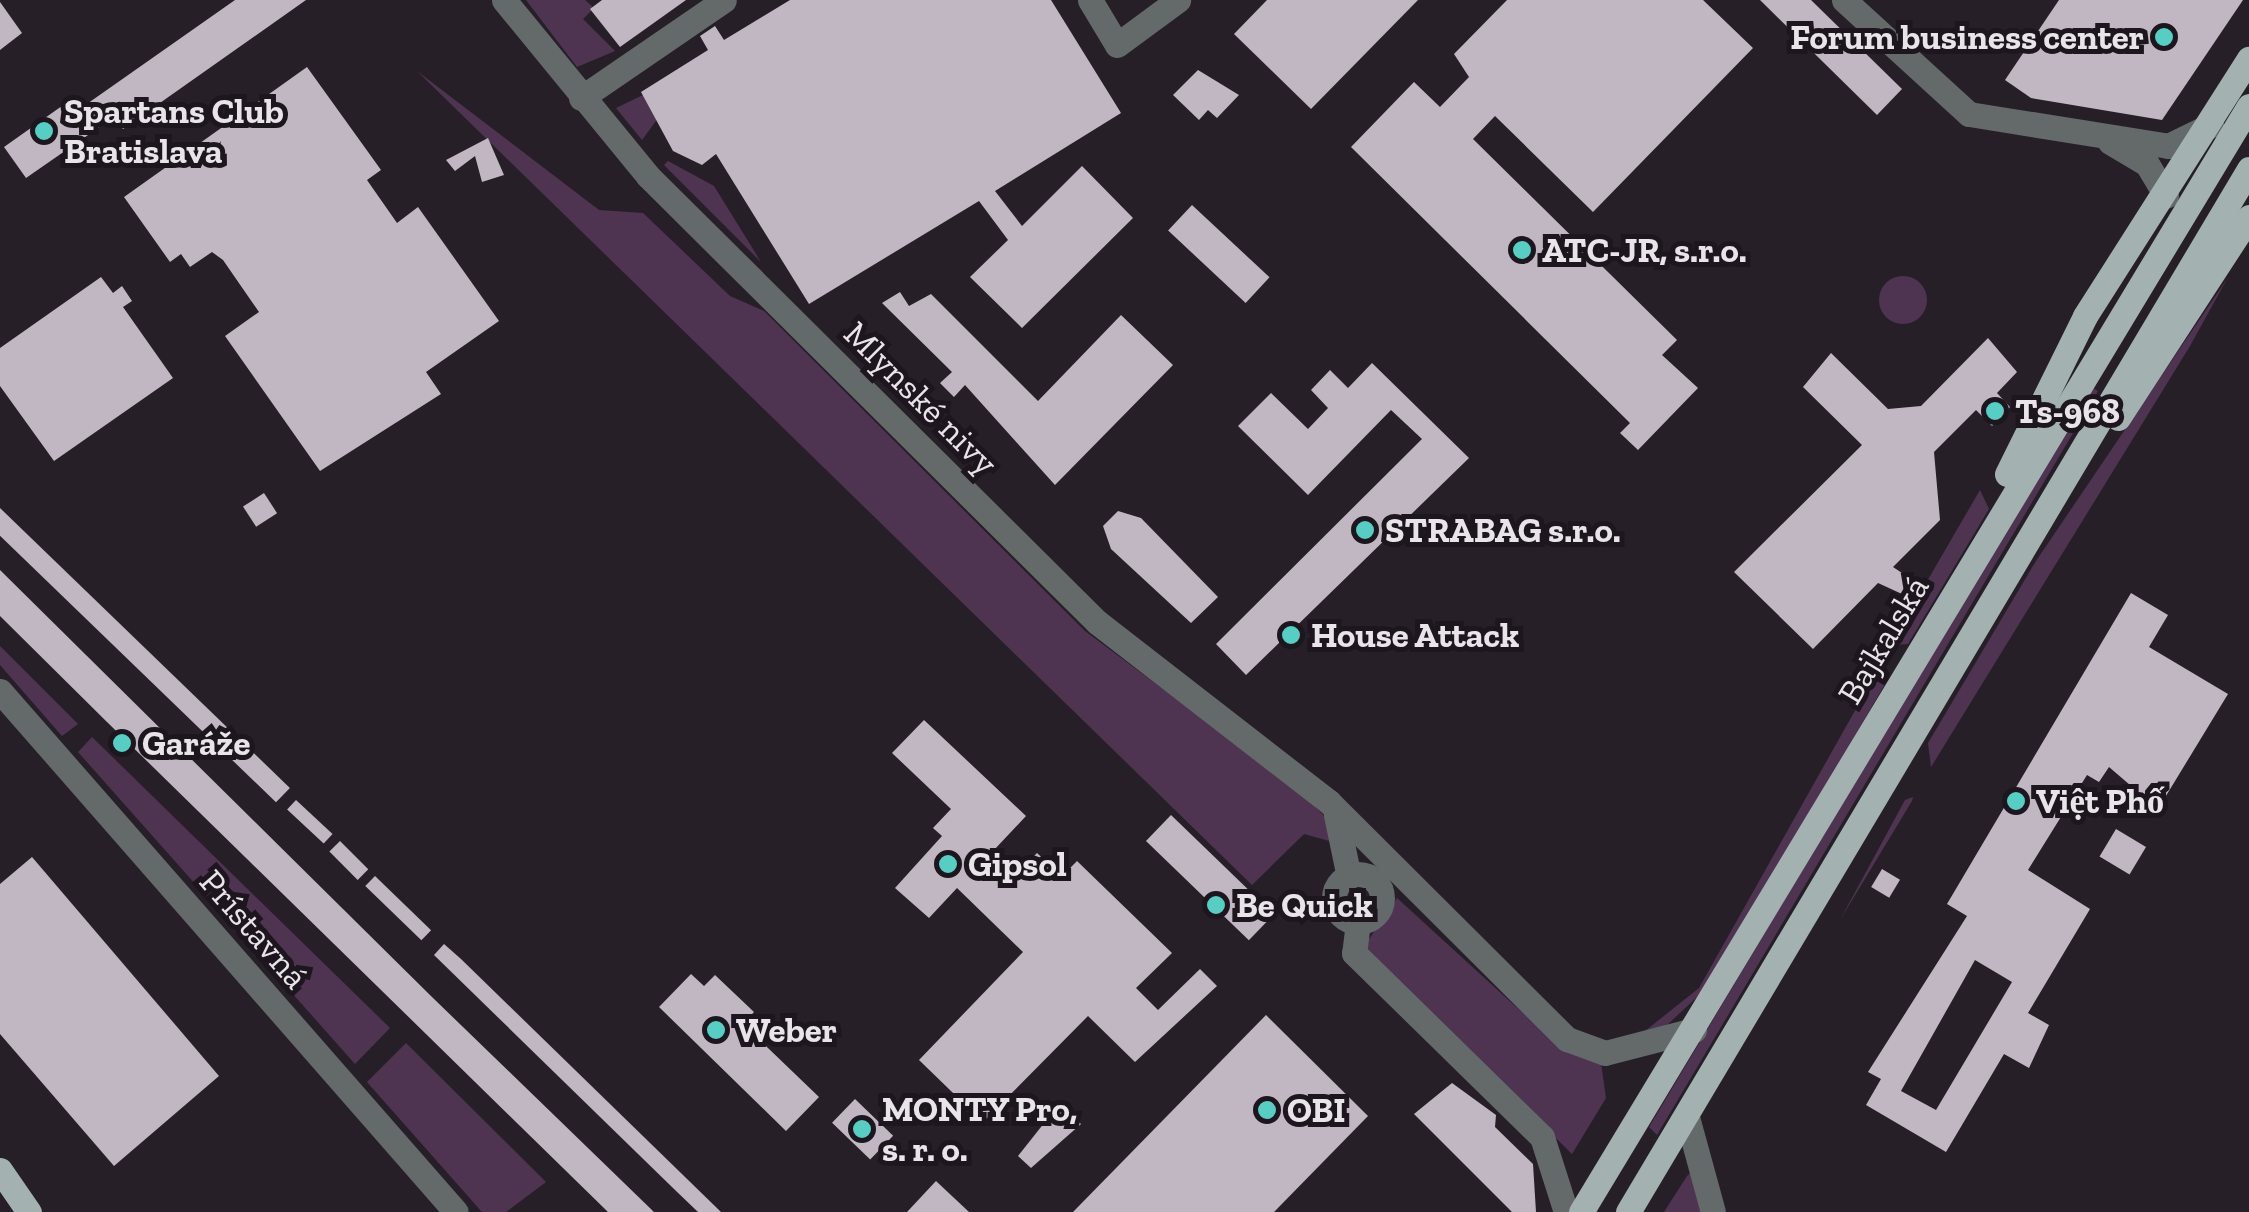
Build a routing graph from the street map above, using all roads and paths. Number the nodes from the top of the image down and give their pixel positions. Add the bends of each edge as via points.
1 (504, 0) edge
2 (724, 0) edge
3 (1090, 0) edge
4 (1178, 0) edge
5 (1844, 0) edge
6 (2249, 59) edge
7 (581, 98) junction
8 (2249, 106) edge
9 (2210, 124) junction
10 (2082, 129) junction
11 (2249, 169) edge
12 (2166, 196) junction
13 (2249, 218) edge
14 (1997, 518) junction
15 (2037, 526) junction
16 (0, 691) edge
17 (1329, 802) junction
18 (1372, 842) junction
19 (1365, 880) junction
20 (1417, 891) junction
21 (1358, 922) junction
22 (1694, 1030) junction
23 (1686, 1117) junction
24 (0, 1170) edge
25 (29, 1212) edge
26 (456, 1212) edge
27 (1566, 1212) edge
28 (1581, 1212) edge
29 (1628, 1212) edge
30 (1713, 1212) edge

1 - 7 street, Mlynské nivy
2 - 7 street
3 - 4 street via 1118,44
5 - 10 street via 1969,114
6 - 9 main road
7 - 17 street, Mlynské nivy via 648,176 1097,622
8 - 14 main road, Bajkalská
9 - 10 street via 2168,146
9 - 12 main road
10 - 12 street via 2148,164
11 - 15 main road, Bajkalská
12 - 14 main road via 2085,316 2008,472
13 - 15 main road via 2147,378
14 - 22 main road, Bajkalská
15 - 23 main road, Bajkalská
16 - 26 street, Prístavná
17 - 18 street, Mlynské nivy
17 - 19 street
18 - 19 street
18 - 20 street, Mlynské nivy
19 - 20 street
19 - 21 street via 1378,911
19 - 21 street via 1336,904
20 - 22 street, Mlynské nivy via 1576,1046 1614,1053
21 - 27 street via 1354,953 1542,1137
22 - 28 main road, Bajkalská
23 - 29 main road, Bajkalská
23 - 30 street
24 - 25 main road

